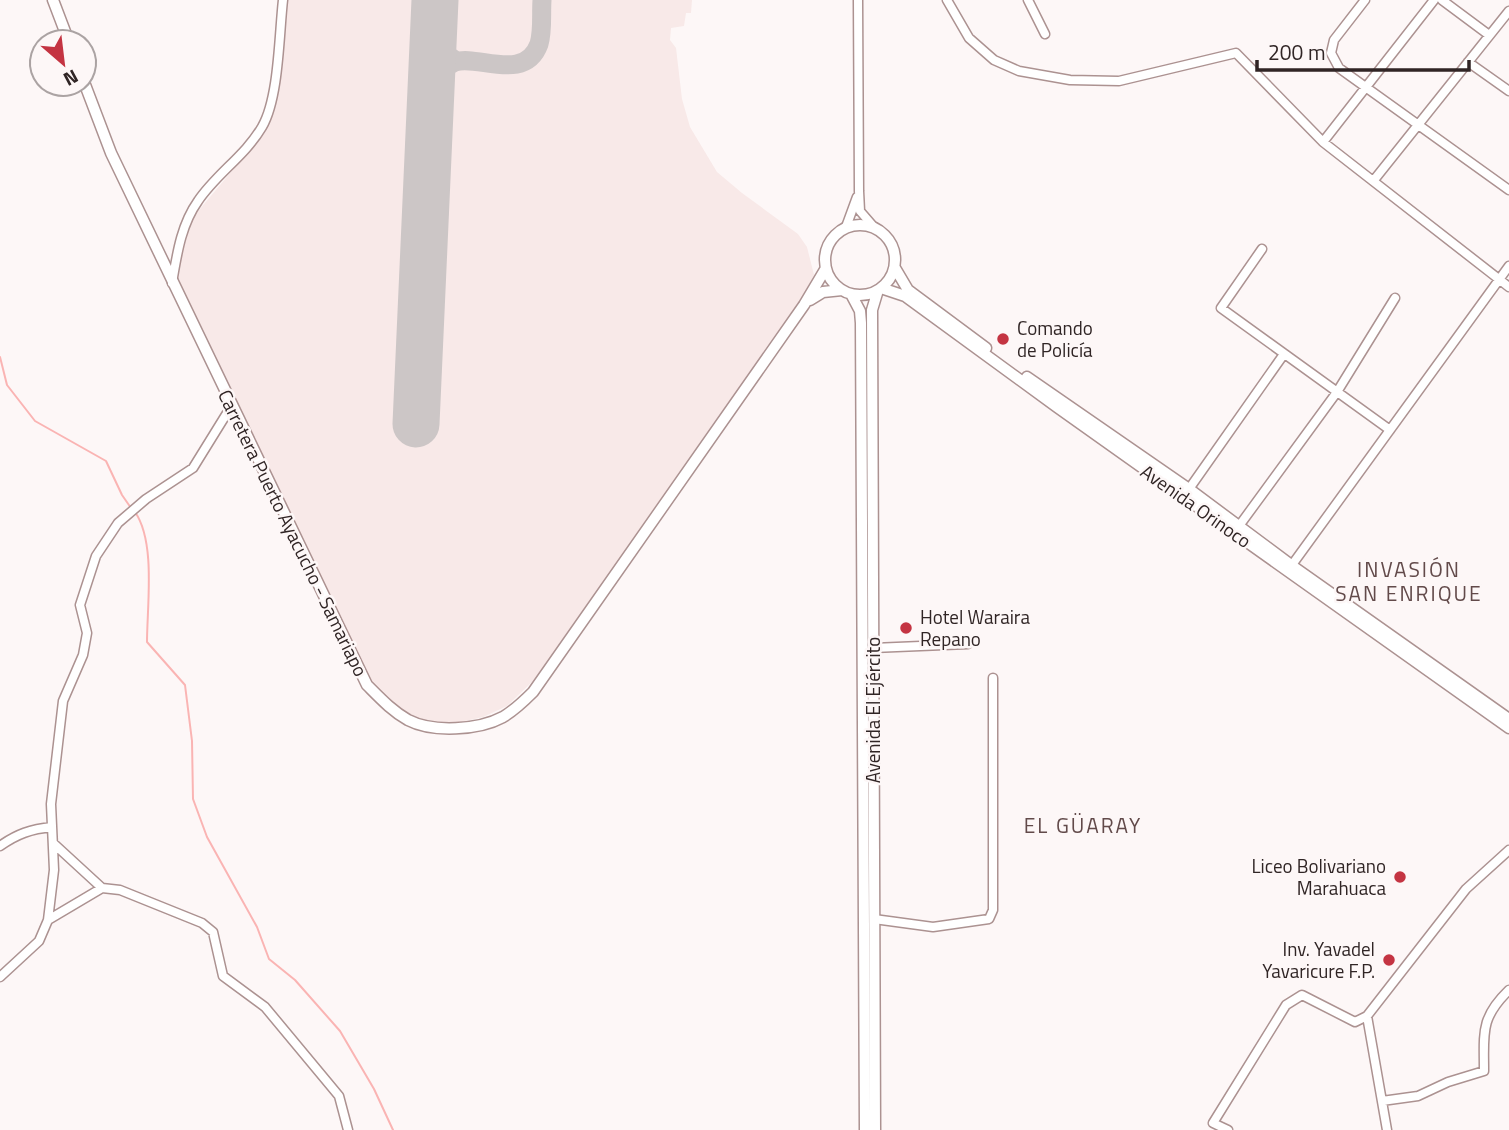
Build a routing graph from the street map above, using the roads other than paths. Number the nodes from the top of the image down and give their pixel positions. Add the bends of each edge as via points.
1 (53, 0) edge
2 (283, 0) edge
3 (858, 0) edge
4 (947, 0) edge
5 (1028, 0) edge
6 (1365, 0) edge
7 (1434, 0) edge
8 (1442, 0) edge
9 (1509, 10) edge
10 (64, 28) edge
11 (1045, 34) dead end
12 (1489, 35) junction
13 (1468, 62) junction
14 (1366, 87) junction
15 (1509, 91) edge
16 (90, 98) edge
17 (1418, 125) junction
18 (1323, 142) junction
19 (1374, 180) junction
20 (1509, 190) edge
21 (859, 191) junction
22 (873, 226) junction
23 (846, 227) junction
24 (1262, 249) dead end
25 (1509, 266) edge
26 (826, 268) junction
27 (895, 268) junction
28 (1500, 279) junction
29 (172, 283) junction
30 (1509, 287) edge
31 (880, 289) junction
32 (847, 292) junction
33 (1395, 298) dead end
34 (804, 305) junction
35 (1284, 354) junction
36 (1337, 392) junction
37 (232, 405) junction
38 (1390, 430) junction
39 (1189, 489) junction
40 (1239, 526) junction
41 (1289, 568) junction
42 (968, 644) dead end
43 (873, 648) junction
44 (993, 678) dead end
45 (1509, 719) edge
46 (1509, 728) edge
47 (52, 827) junction
48 (53, 843) junction
49 (0, 846) edge
50 (1509, 850) edge
51 (102, 888) junction
52 (874, 919) junction
53 (48, 920) junction
54 (0, 977) edge
55 (1509, 990) edge
56 (1367, 1016) junction
57 (1382, 1101) junction
58 (348, 1130) edge
59 (865, 1130) edge
60 (875, 1130) edge
61 (1228, 1130) edge
62 (1387, 1130) edge

1 - 10 street
2 - 29 street via 271,107 247,148 188,216
3 - 21 street
4 - 18 street via 969,38 994,60 1019,71 1070,80 1119,81 1236,53
5 - 11 street
6 - 14 street via 1334,40 1331,53 1339,68
7 - 14 street
8 - 12 street
9 - 12 street
12 - 13 street
13 - 15 street
13 - 17 street
14 - 17 street
14 - 18 street
16 - 29 street, Carretera Puerto Ayacucho - Samariapo
17 - 19 street
17 - 20 street
18 - 19 street
19 - 28 street
21 - 22 street via 860,211
21 - 23 street
22 - 23 street
22 - 27 street via 889,239
23 - 26 street via 828,245
24 - 35 street via 1222,308
25 - 28 street
26 - 32 street via 835,285
26 - 34 street, Carretera Puerto Ayacucho - Samariapo
27 - 31 street
27 - 39 street, Avenida Orinoco via 908,290
28 - 30 street
28 - 38 street
29 - 37 street, Carretera Puerto Ayacucho - Samariapo
31 - 32 street via 865,295
31 - 41 street, Avenida Orinoco via 905,296
31 - 43 street, Avenida El Ejército via 872,310
32 - 34 street via 823,292
32 - 59 street, Avenida El Ejército via 860,311 861,323
33 - 36 street
34 - 37 street, Carretera Puerto Ayacucho - Samariapo via 533,692 502,718 459,729 411,722 367,685
35 - 36 street
35 - 39 street
36 - 38 street
36 - 40 street
37 - 47 street via 193,468 118,523 96,556 80,605 87,633 83,654 63,701
38 - 41 street
39 - 40 street, Avenida Orinoco
40 - 41 street, Avenida Orinoco
41 - 45 street, Avenida Orinoco
41 - 46 street, Avenida Orinoco
42 - 43 street
43 - 52 street, Avenida El Ejército
44 - 52 street via 993,910 989,919 933,927
47 - 48 street
47 - 49 street via 24,832
48 - 51 street
48 - 53 street
50 - 56 street via 1466,889
51 - 53 street
51 - 58 street via 120,890 202,923 213,932 223,976 265,1007 339,1096
52 - 60 street, Avenida El Ejército
53 - 54 street via 39,941
55 - 57 street via 1495,1003 1484,1027 1484,1071 1418,1096
56 - 57 street
56 - 61 street via 1355,1022 1302,995 1286,1005 1213,1123
57 - 62 street

